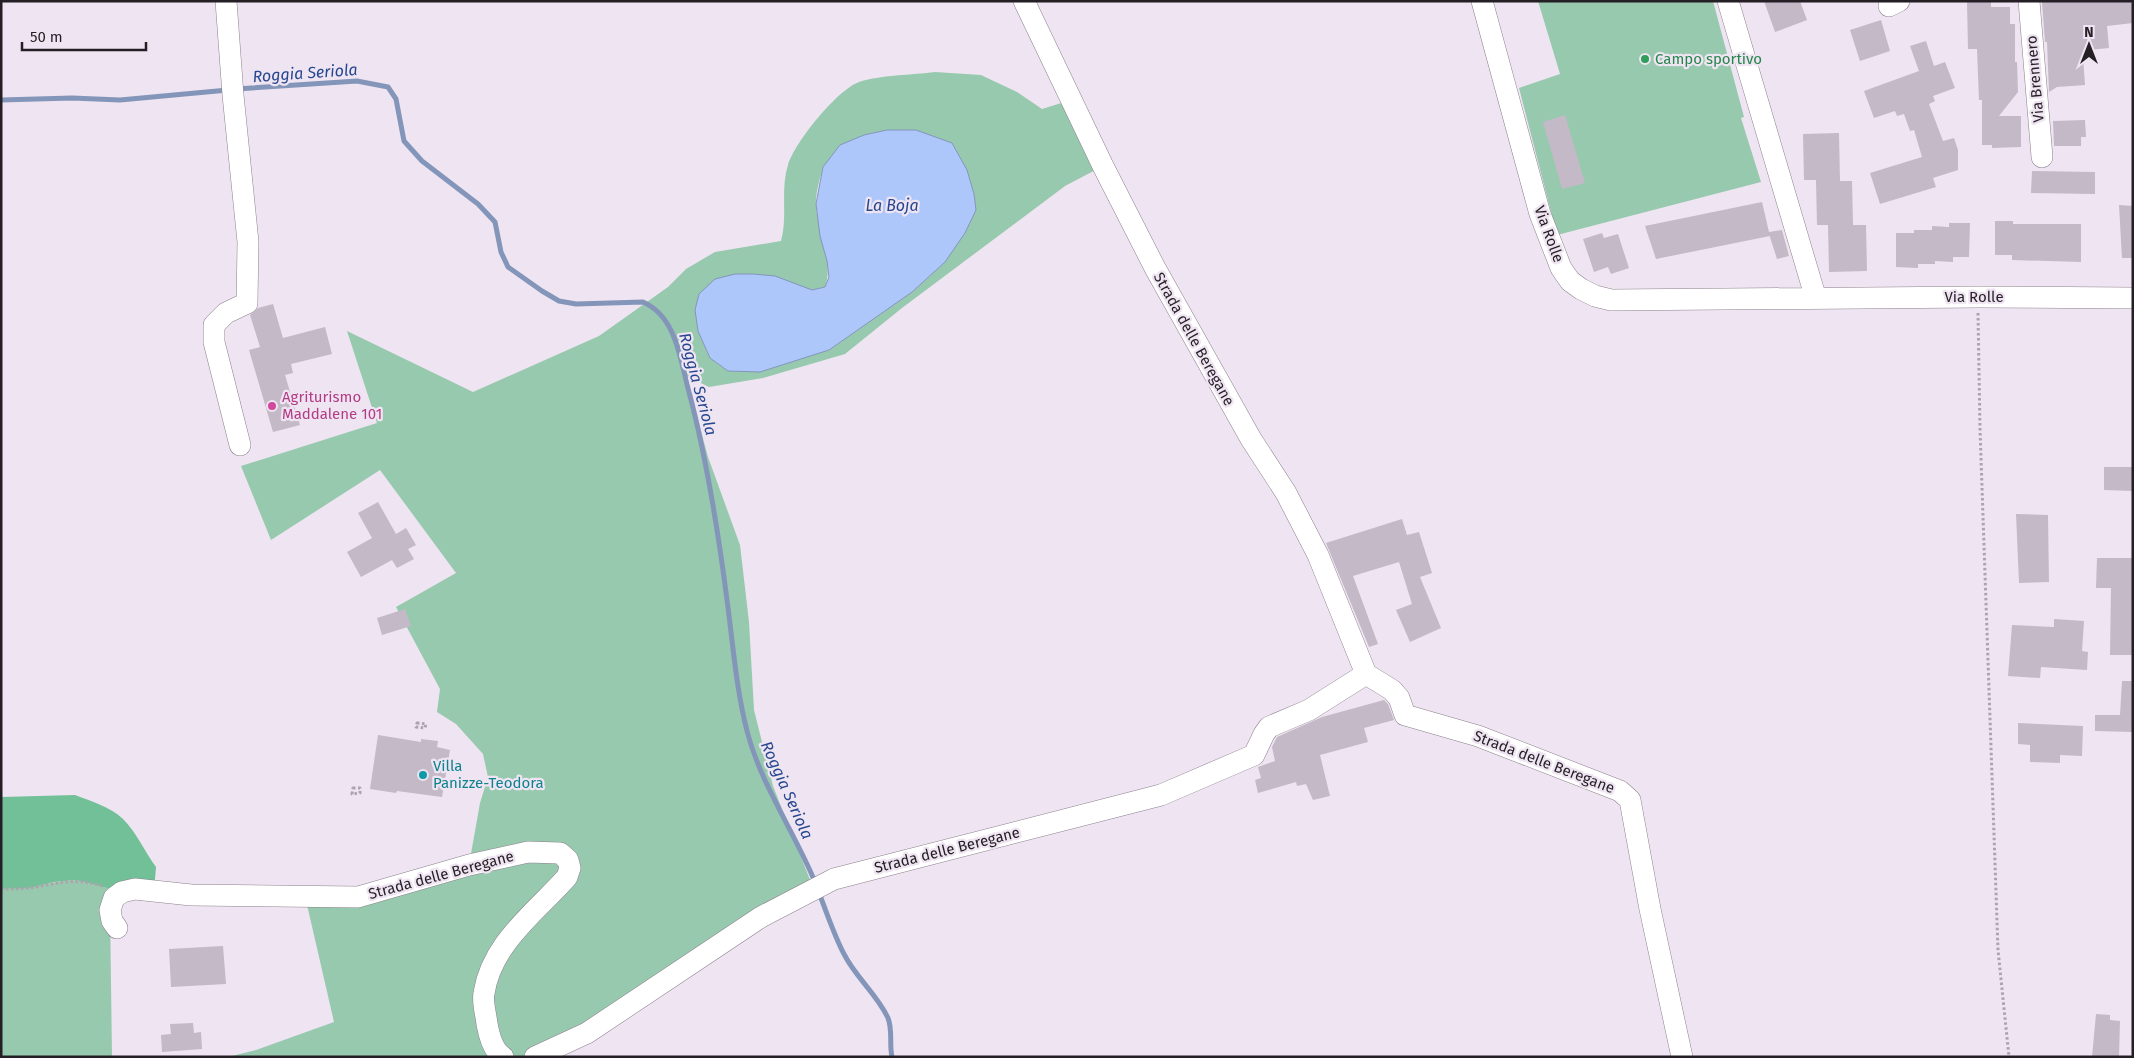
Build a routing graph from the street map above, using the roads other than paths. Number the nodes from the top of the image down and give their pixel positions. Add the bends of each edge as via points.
1 (226, 1) edge
2 (1024, 1) edge
3 (1482, 1) edge
4 (1728, 1) edge
5 (2028, 1) edge
6 (2042, 157) dead end
7 (2133, 298) edge
8 (1816, 299) junction
9 (240, 445) dead end
10 (1366, 674) junction
11 (117, 928) dead end
12 (503, 1057) edge
13 (535, 1057) edge
14 (1682, 1057) edge

1 - 9 street via 248,242 247,303 226,313 214,325 214,342
2 - 10 street, Strada delle Beregane via 1155,268 1251,439 1286,493 1313,546
3 - 8 street, Via Rolle via 1540,214 1561,268 1570,281 1595,296 1611,300
4 - 8 street
5 - 6 street, Via Brennero
7 - 8 street, Via Rolle
10 - 13 street, Strada delle Beregane via 1309,710 1270,727 1254,755 1161,795 834,879 761,917 587,1033
10 - 14 street, Strada delle Beregane via 1392,690 1399,698 1404,715 1478,736 1620,791 1630,800
11 - 12 street, Strada delle Beregane via 110,910 114,898 135,889 191,895 358,897 528,852 560,853 568,860 567,878 516,929 493,962 483,995 488,1035

